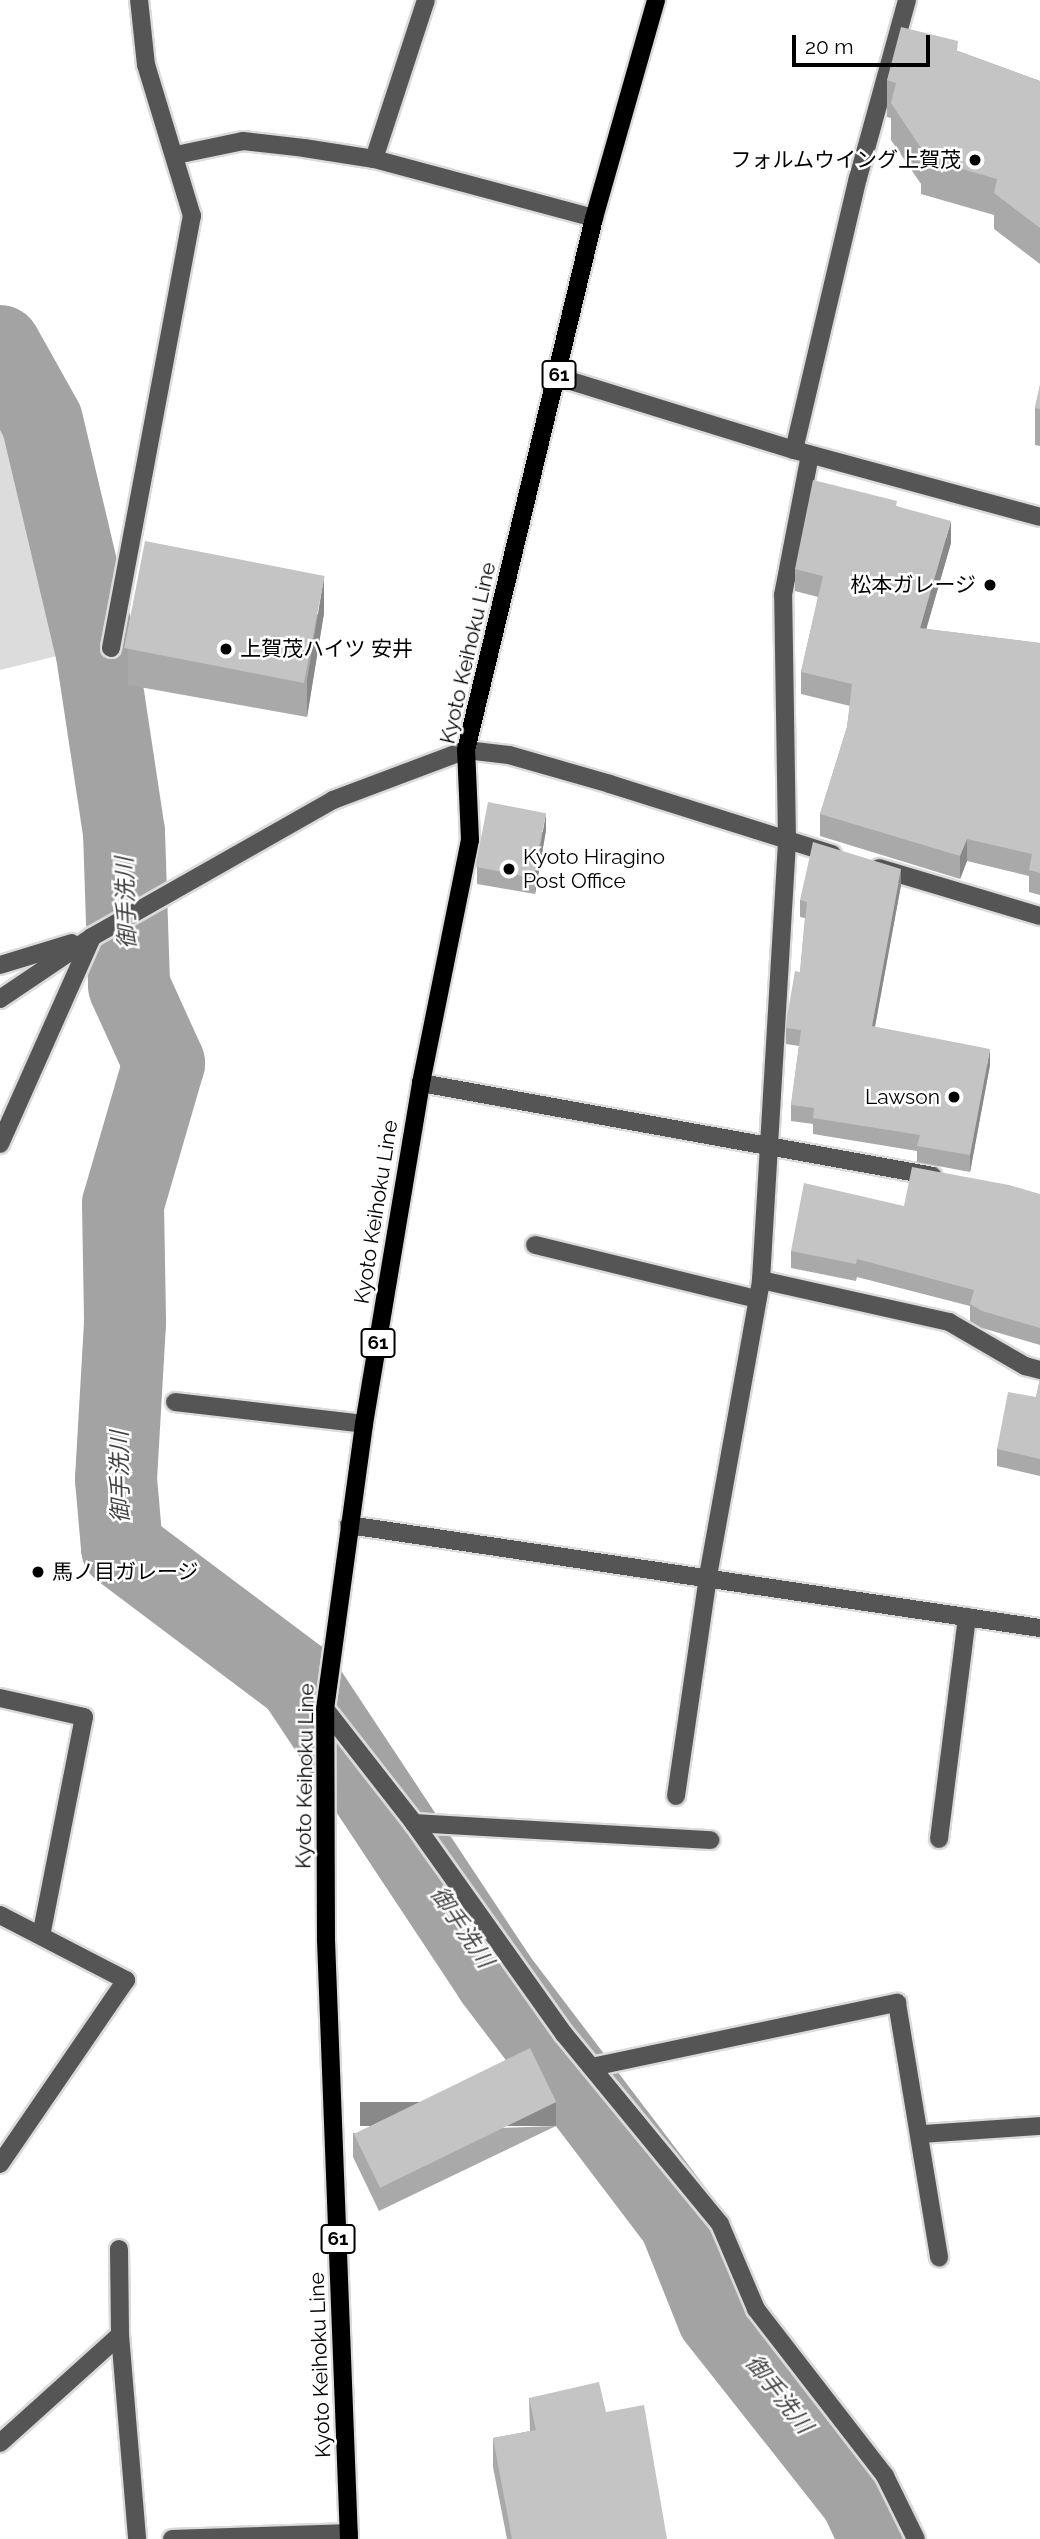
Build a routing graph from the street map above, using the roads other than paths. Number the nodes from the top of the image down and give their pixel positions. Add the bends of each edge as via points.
1 (139, 0) edge
2 (426, 0) edge
3 (656, 0) edge
4 (907, 0) edge
5 (176, 155) junction
6 (374, 159) junction
7 (594, 218) junction
8 (558, 377) junction
9 (802, 453) junction
10 (1040, 517) edge
11 (111, 648) dead end
12 (466, 750) junction
13 (788, 841) junction
14 (1040, 916) edge
15 (92, 937) junction
16 (0, 965) edge
17 (0, 999) edge
18 (421, 1083) junction
19 (0, 1144) edge
20 (770, 1148) junction
21 (956, 1180) edge
22 (535, 1245) dead end
23 (761, 1280) junction
24 (757, 1299) junction
25 (1040, 1370) edge
26 (174, 1402) dead end
27 (364, 1424) junction
28 (349, 1525) junction
29 (708, 1576) junction
30 (967, 1617) junction
31 (1040, 1628) edge
32 (0, 1698) edge
33 (325, 1709) junction
34 (676, 1797) dead end
35 (414, 1823) junction
36 (939, 1839) dead end
37 (711, 1840) dead end
38 (0, 1915) edge
39 (41, 1936) junction
40 (592, 2067) junction
41 (1040, 2126) edge
42 (922, 2134) junction
43 (0, 2164) edge
44 (119, 2249) dead end
45 (939, 2258) dead end
46 (120, 2335) junction
47 (0, 2444) edge
48 (349, 2536) edge
49 (137, 2539) edge
50 (172, 2539) edge
51 (916, 2539) edge

1 - 5 street via 146,65
2 - 6 street
3 - 7 main road, Kyoto Keihoku Line / 61
4 - 9 street via 858,178
5 - 6 street via 243,141
5 - 11 street via 192,216
6 - 7 street
7 - 8 main road, Kyoto Keihoku Line / 61
8 - 9 street
8 - 12 main road, Kyoto Keihoku Line / 61
9 - 10 street
9 - 13 street via 783,595
12 - 13 street via 521,759
12 - 15 street via 333,800
12 - 18 main road, Kyoto Keihoku Line / 61 via 470,840
13 - 14 street
13 - 20 street
15 - 16 street
15 - 17 street
15 - 19 street
18 - 20 street
18 - 27 main road, Kyoto Keihoku Line / 61
20 - 21 street
20 - 23 street
22 - 24 street
23 - 24 street
23 - 25 street via 949,1322
24 - 29 street
26 - 27 street
27 - 28 main road, Kyoto Keihoku Line / 61
28 - 29 street
28 - 33 main road, Kyoto Keihoku Line / 61
29 - 30 street
29 - 34 street
30 - 31 street
30 - 36 street
32 - 39 street via 84,1717
33 - 35 street
33 - 48 main road, Kyoto Keihoku Line / 61 via 326,1940
35 - 37 street
35 - 40 street
38 - 39 street
39 - 43 street via 126,1980
40 - 42 street via 897,2003
40 - 51 street via 720,2224 756,2309 885,2476
41 - 42 street
42 - 45 street
44 - 46 street
46 - 47 street
46 - 49 street
48 - 50 street

